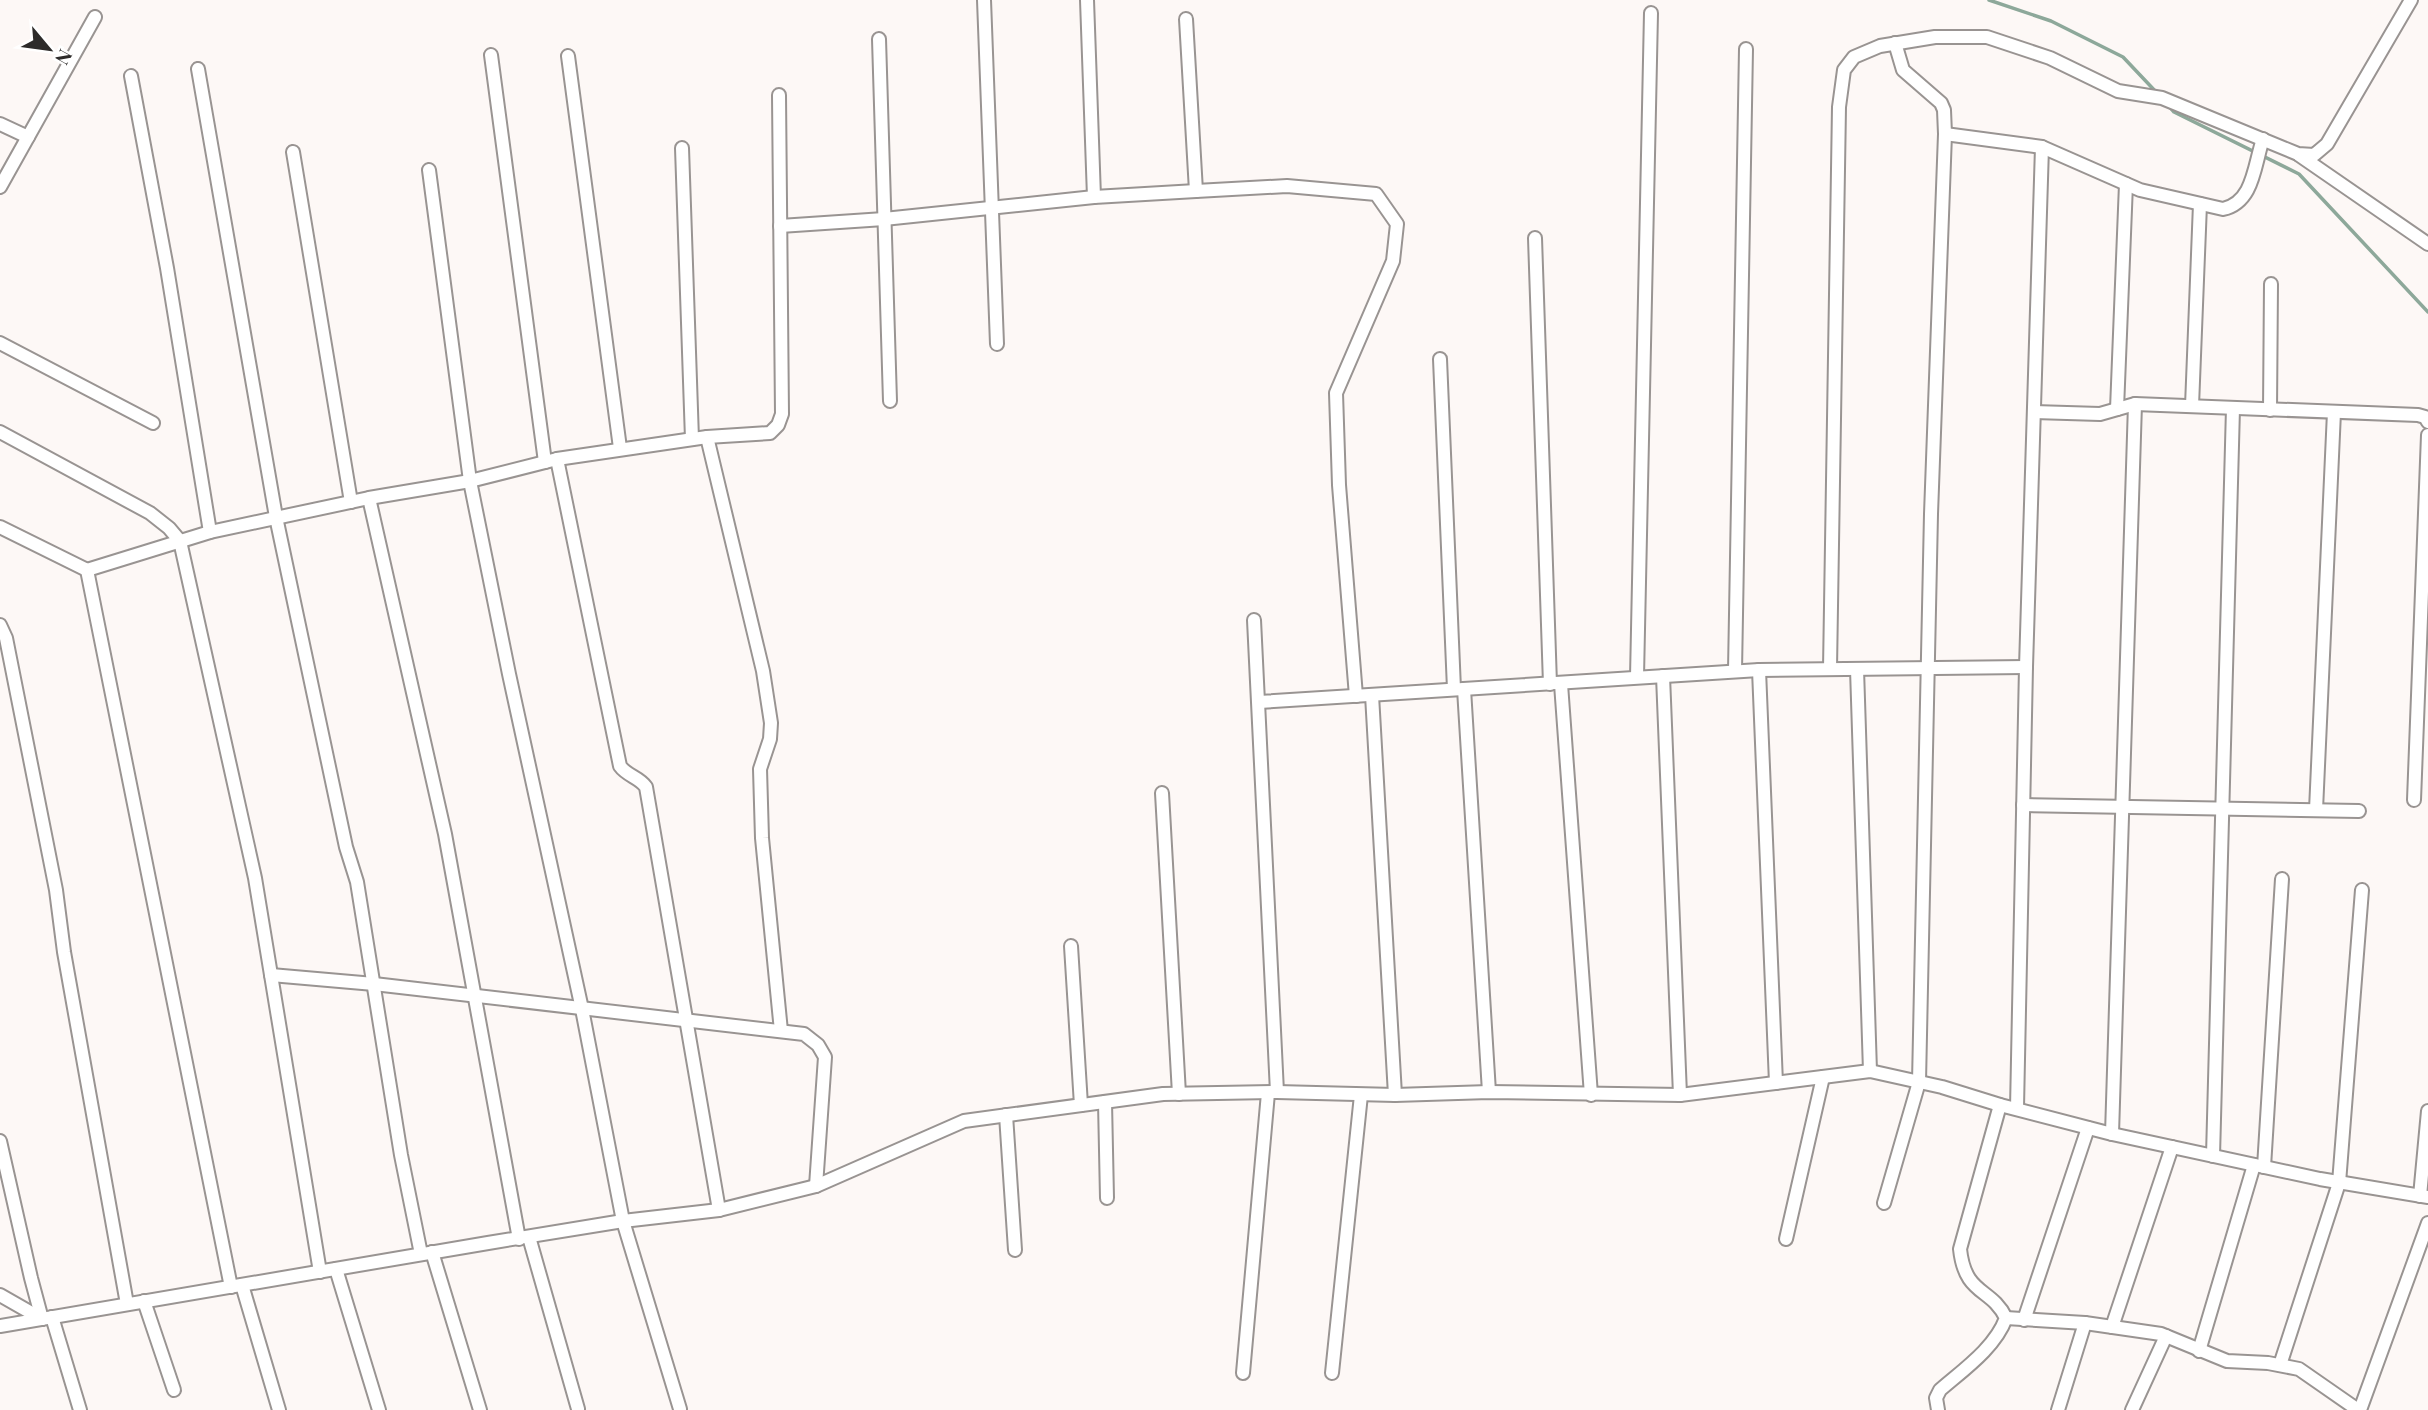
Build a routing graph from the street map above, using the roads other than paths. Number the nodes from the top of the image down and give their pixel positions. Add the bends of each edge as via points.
1 (984, 0) edge
2 (1087, 0) edge
3 (2412, 0) edge
4 (1651, 13) dead end
5 (95, 17) dead end
6 (1186, 19) dead end
7 (879, 39) dead end
8 (1895, 43) junction
9 (1746, 49) dead end
10 (491, 55) dead end
11 (568, 56) dead end
12 (198, 69) dead end
13 (131, 76) dead end
14 (779, 95) dead end
15 (0, 124) edge
16 (1945, 134) junction
17 (28, 136) junction
18 (2263, 139) junction
19 (2042, 147) junction
20 (682, 148) dead end
21 (293, 152) dead end
22 (2298, 154) junction
23 (429, 170) dead end
24 (2126, 184) junction
25 (0, 187) edge
26 (1196, 191) junction
27 (1094, 197) junction
28 (2200, 204) junction
29 (991, 208) junction
30 (884, 219) junction
31 (780, 226) junction
32 (1535, 238) dead end
33 (2428, 244) edge
34 (2271, 284) dead end
35 (0, 343) edge
36 (997, 344) dead end
37 (1440, 359) dead end
38 (890, 401) dead end
39 (2135, 404) junction
40 (2192, 407) junction
41 (2233, 408) junction
42 (2117, 409) junction
43 (2270, 410) junction
44 (2034, 412) junction
45 (2334, 412) junction
46 (2428, 422) edge
47 (153, 423) dead end
48 (0, 432) edge
49 (2428, 435) edge
50 (707, 437) junction
51 (692, 439) junction
52 (620, 448) junction
53 (551, 461) junction
54 (470, 481) junction
55 (369, 498) junction
56 (351, 502) junction
57 (276, 517) junction
58 (0, 527) edge
59 (210, 532) junction
60 (180, 541) junction
61 (87, 570) junction
62 (1254, 620) dead end
63 (0, 625) edge
64 (2026, 667) junction
65 (1928, 668) junction
66 (1830, 669) junction
67 (1857, 669) junction
68 (1759, 670) junction
69 (1735, 671) junction
70 (1663, 676) junction
71 (1637, 677) junction
72 (1555, 684) junction
73 (1459, 689) junction
74 (1372, 695) junction
75 (1356, 696) junction
76 (1259, 702) junction
77 (1162, 793) dead end
78 (2414, 800) dead end
79 (2023, 805) junction
80 (2124, 806) junction
81 (2222, 808) junction
82 (2315, 810) junction
83 (2359, 811) dead end
84 (2283, 879) dead end
85 (2362, 890) dead end
86 (1071, 946) dead end
87 (271, 975) junction
88 (374, 984) junction
89 (474, 996) junction
90 (582, 1009) junction
91 (687, 1021) junction
92 (782, 1031) junction
93 (1870, 1072) junction
94 (1823, 1077) junction
95 (1919, 1082) junction
96 (1776, 1083) junction
97 (1272, 1092) junction
98 (1489, 1092) junction
99 (1179, 1094) junction
100 (1361, 1095) junction
101 (1591, 1095) junction
102 (1680, 1095) junction
103 (1395, 1096) junction
104 (1105, 1102) junction
105 (1081, 1105) junction
106 (2000, 1105) junction
107 (2017, 1108) junction
108 (2428, 1111) edge
109 (1006, 1115) junction
110 (2088, 1128) junction
111 (2112, 1134) junction
112 (0, 1141) edge
113 (2172, 1147) junction
114 (2213, 1156) junction
115 (2259, 1166) junction
116 (2339, 1183) junction
117 (816, 1186) junction
118 (2424, 1197) edge
119 (1107, 1198) dead end
120 (1884, 1203) dead end
121 (719, 1210) junction
122 (623, 1221) junction
123 (2428, 1223) edge
124 (524, 1238) junction
125 (1786, 1239) dead end
126 (1016, 1250) dead end
127 (427, 1253) junction
128 (336, 1269) junction
129 (320, 1272) junction
130 (236, 1286) junction
131 (0, 1295) edge
132 (144, 1301) junction
133 (127, 1304) junction
134 (47, 1318) junction
135 (2006, 1318) junction
136 (2024, 1320) junction
137 (2085, 1323) junction
138 (0, 1326) edge
139 (2112, 1327) junction
140 (2166, 1336) junction
141 (2199, 1350) junction
142 (2280, 1365) junction
143 (1243, 1373) dead end
144 (1332, 1373) dead end
145 (174, 1390) dead end
146 (578, 1409) edge
147 (680, 1409) edge
148 (80, 1410) edge
149 (279, 1410) edge
150 (379, 1410) edge
151 (480, 1410) edge
152 (1938, 1410) edge
153 (2058, 1410) edge
154 (2132, 1410) edge
155 (2359, 1410) edge

1 - 29 street
2 - 27 street
3 - 22 street via 2327,144 2314,155
4 - 71 street
5 - 17 street
6 - 26 street
7 - 30 street
8 - 16 street via 1903,70 1941,103
8 - 18 street via 1987,37 2050,58 2118,91 2162,98
8 - 66 street via 1854,57 1843,70 1841,83
9 - 69 street
10 - 53 street
11 - 52 street
12 - 57 street
13 - 59 street
14 - 31 street
15 - 17 street
16 - 19 street
16 - 65 street
17 - 25 street
18 - 22 street
18 - 28 street via 2245,196 2223,209
19 - 24 street
19 - 44 street
20 - 51 street
21 - 56 street
22 - 33 street
23 - 54 street
24 - 28 street
24 - 42 street
26 - 27 street
26 - 75 street via 1287,186 1376,194 1397,224 1393,261 1336,393
27 - 29 street
28 - 40 street
29 - 30 street
29 - 36 street
30 - 31 street
30 - 38 street
31 - 50 street via 782,414 770,433
32 - 72 street
34 - 43 street
35 - 47 street
37 - 73 street
39 - 40 street
39 - 42 street
39 - 80 street
40 - 41 street
41 - 43 street
41 - 81 street
42 - 44 street via 2100,414
43 - 45 street
44 - 64 street
45 - 46 street via 2418,415
45 - 82 street
48 - 60 street via 150,513
49 - 78 street
50 - 51 street
50 - 92 street via 771,723 760,769 762,838
51 - 52 street
52 - 53 street
53 - 54 street
53 - 91 street via 620,766 646,787
54 - 55 street
54 - 90 street
55 - 56 street
55 - 89 street via 445,834
56 - 57 street
57 - 59 street
57 - 88 street via 357,882
58 - 61 street
59 - 60 street
60 - 61 street
60 - 87 street via 255,878
61 - 130 street
62 - 76 street
63 - 133 street via 56,890
64 - 65 street
64 - 79 street
65 - 67 street
65 - 95 street
66 - 67 street
66 - 68 street
67 - 93 street
68 - 69 street
68 - 96 street
69 - 70 street
70 - 71 street
70 - 102 street
71 - 72 street
72 - 73 street
72 - 101 street
73 - 74 street
73 - 98 street
74 - 75 street
74 - 103 street
75 - 76 street
76 - 97 street
77 - 99 street
79 - 80 street
79 - 107 street
80 - 81 street
80 - 111 street
81 - 82 street
81 - 114 street
82 - 83 street
84 - 115 street
85 - 116 street
86 - 105 street
87 - 88 street
87 - 129 street
88 - 89 street
88 - 127 street via 401,1155
89 - 90 street
89 - 124 street
90 - 91 street
90 - 122 street
91 - 92 street
91 - 121 street
92 - 117 street via 804,1034 825,1057
93 - 94 street
93 - 95 street
94 - 96 street
94 - 125 street
95 - 106 street
95 - 120 street
96 - 102 street
97 - 99 street
97 - 100 street
97 - 143 street
98 - 101 street
98 - 103 street
99 - 104 street
100 - 103 street
100 - 144 street
101 - 102 street
104 - 105 street
104 - 119 street
105 - 109 street
106 - 107 street
106 - 135 street via 1959,1249 1970,1283
107 - 110 street
108 - 118 street
109 - 117 street via 964,1121
109 - 126 street
110 - 111 street
110 - 136 street
111 - 113 street
112 - 134 street via 31,1278
113 - 114 street
113 - 139 street
114 - 115 street
115 - 116 street
115 - 141 street
116 - 118 street
116 - 142 street
117 - 121 street
121 - 122 street
122 - 124 street
122 - 147 street
123 - 155 street
124 - 127 street
124 - 146 street
127 - 128 street
127 - 151 street
128 - 129 street
128 - 150 street
129 - 130 street
130 - 132 street
130 - 149 street
131 - 134 street
132 - 133 street
132 - 145 street
133 - 134 street
134 - 138 street
134 - 148 street
135 - 136 street
135 - 152 street via 2001,1331 1940,1390
136 - 137 street
137 - 139 street
137 - 153 street
139 - 140 street
140 - 141 street
140 - 154 street
141 - 142 street via 2227,1361
142 - 155 street via 2300,1370

